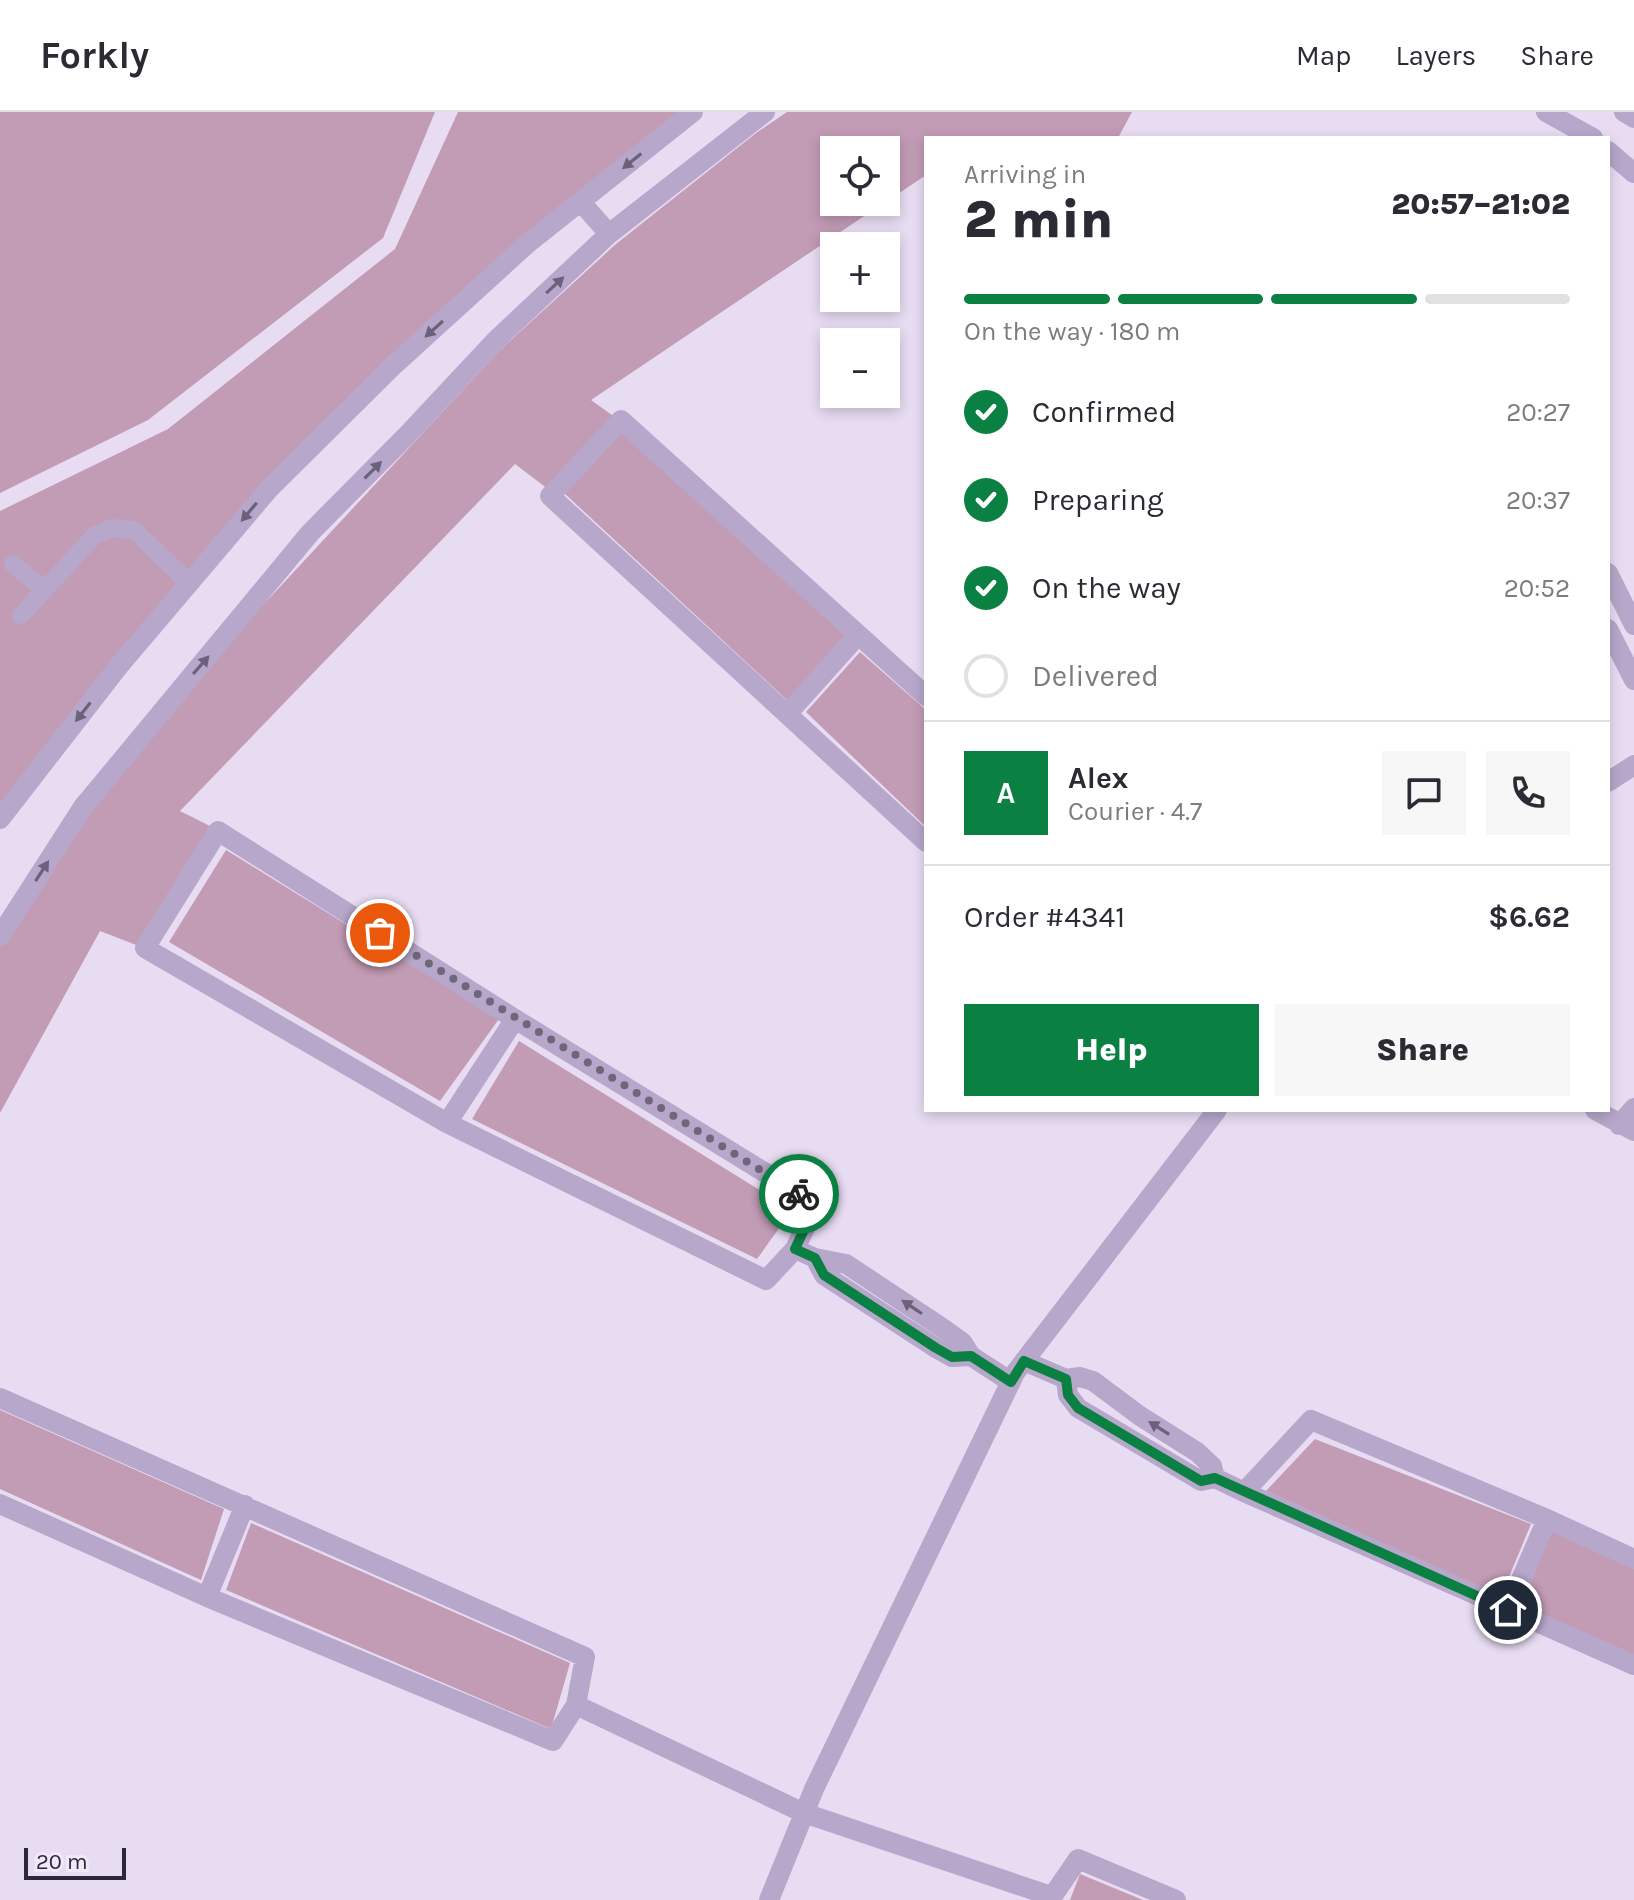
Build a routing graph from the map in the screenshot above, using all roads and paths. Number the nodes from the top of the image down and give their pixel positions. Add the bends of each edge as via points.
1 (693, 112) edge
2 (765, 112) edge
3 (1546, 112) edge
4 (1624, 112) edge
5 (1634, 118) edge
6 (1589, 136) edge
7 (1610, 153) edge
8 (1634, 173) edge
9 (581, 202) junction
10 (609, 234) junction
11 (13, 564) dead end
12 (1610, 577) edge
13 (189, 583) junction
14 (44, 590) junction
15 (21, 615) dead end
16 (1634, 625) edge
17 (1610, 633) edge
18 (858, 635) junction
19 (1634, 680) edge
20 (924, 694) edge
21 (788, 713) junction
22 (1634, 765) edge
23 (1610, 781) edge
24 (0, 819) edge
25 (924, 840) edge
26 (0, 936) edge
27 (515, 1019) junction
28 (1634, 1108) edge
29 (1215, 1112) edge
30 (1599, 1112) edge
31 (447, 1123) junction
32 (1627, 1128) edge
33 (795, 1249) junction
34 (1024, 1361) junction
35 (1066, 1379) junction
36 (1011, 1382) junction
37 (0, 1398) edge
38 (1215, 1478) junction
39 (1244, 1492) junction
40 (0, 1504) edge
41 (245, 1505) junction
42 (1547, 1519) junction
43 (1634, 1559) edge
44 (207, 1597) junction
45 (1508, 1610) junction
46 (1634, 1665) edge
47 (576, 1705) junction
48 (804, 1813) junction
49 (1050, 1898) edge
50 (769, 1900) edge
51 (1176, 1900) edge

1 -> 9 street
2 - 10 street
3 - 6 street
4 - 5 street
7 - 8 street
9 - 10 street
9 -> 13 street via 394,365 268,490
26 -> 10 street via 83,807 310,533 495,341
11 - 14 lane
12 - 16 street
13 - 14 lane via 134,530 113,528 95,535
13 -> 24 street
14 - 15 lane
17 - 19 street
18 - 20 street
18 - 21 street
18 - 21 street via 621,420 550,496
21 - 25 street
22 - 23 street
27 - 31 street
27 - 31 street via 218,831 145,948
27 - 33 street via 816,1204
28 - 32 street
29 - 34 street
30 - 32 street
31 - 33 street via 766,1280
33 - 36 street via 815,1258 824,1275 936,1348 952,1357 971,1356
34 - 35 street
34 - 36 street
38 -> 35 street via 1212,1466 1197,1452 1093,1381
35 - 38 street via 1068,1395 1078,1408 1201,1481
36 - 48 street
37 - 41 street
38 - 39 street
39 - 42 street via 1311,1420
39 - 45 street
40 - 44 street
41 - 44 street
41 - 47 street via 585,1657
42 - 43 street
42 - 45 street
44 - 47 street via 553,1741
45 - 46 street
47 - 48 street
48 - 49 street
48 - 50 street
49 - 51 street via 1078,1859

